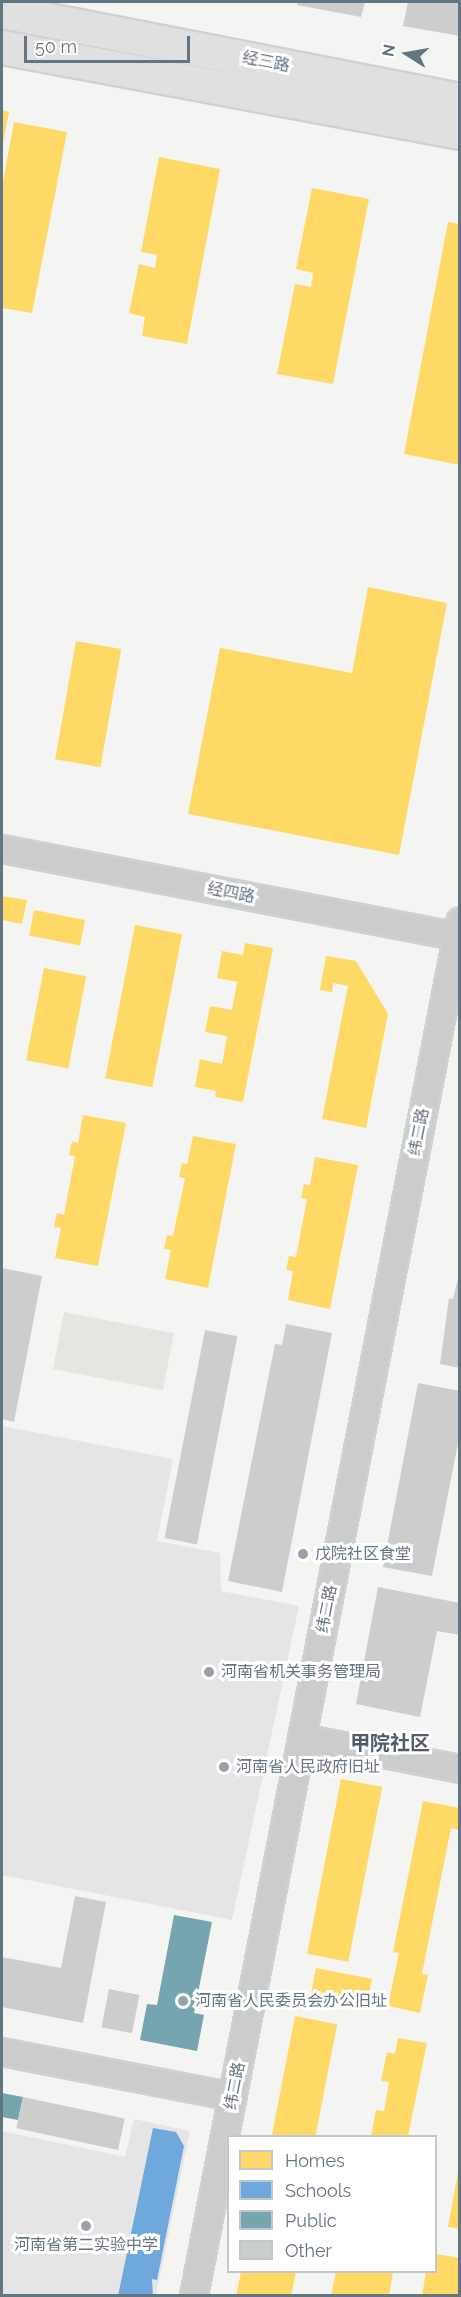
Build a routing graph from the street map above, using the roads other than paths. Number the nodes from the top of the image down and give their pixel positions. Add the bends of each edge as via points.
1 (2, 11) edge
2 (2, 47) edge
3 (459, 100) edge
4 (459, 132) edge
5 (2, 849) edge
6 (459, 932) edge
7 (302, 1738) junction
8 (459, 1769) edge
9 (2, 2052) edge
10 (233, 2097) junction
11 (194, 2295) edge

1 - 3 main road, 经三路
2 - 4 main road
5 - 6 street, 经四路
6 - 7 street, 纬二路
7 - 8 street
7 - 10 street, 纬二路
9 - 10 street
10 - 11 street, 纬二路

